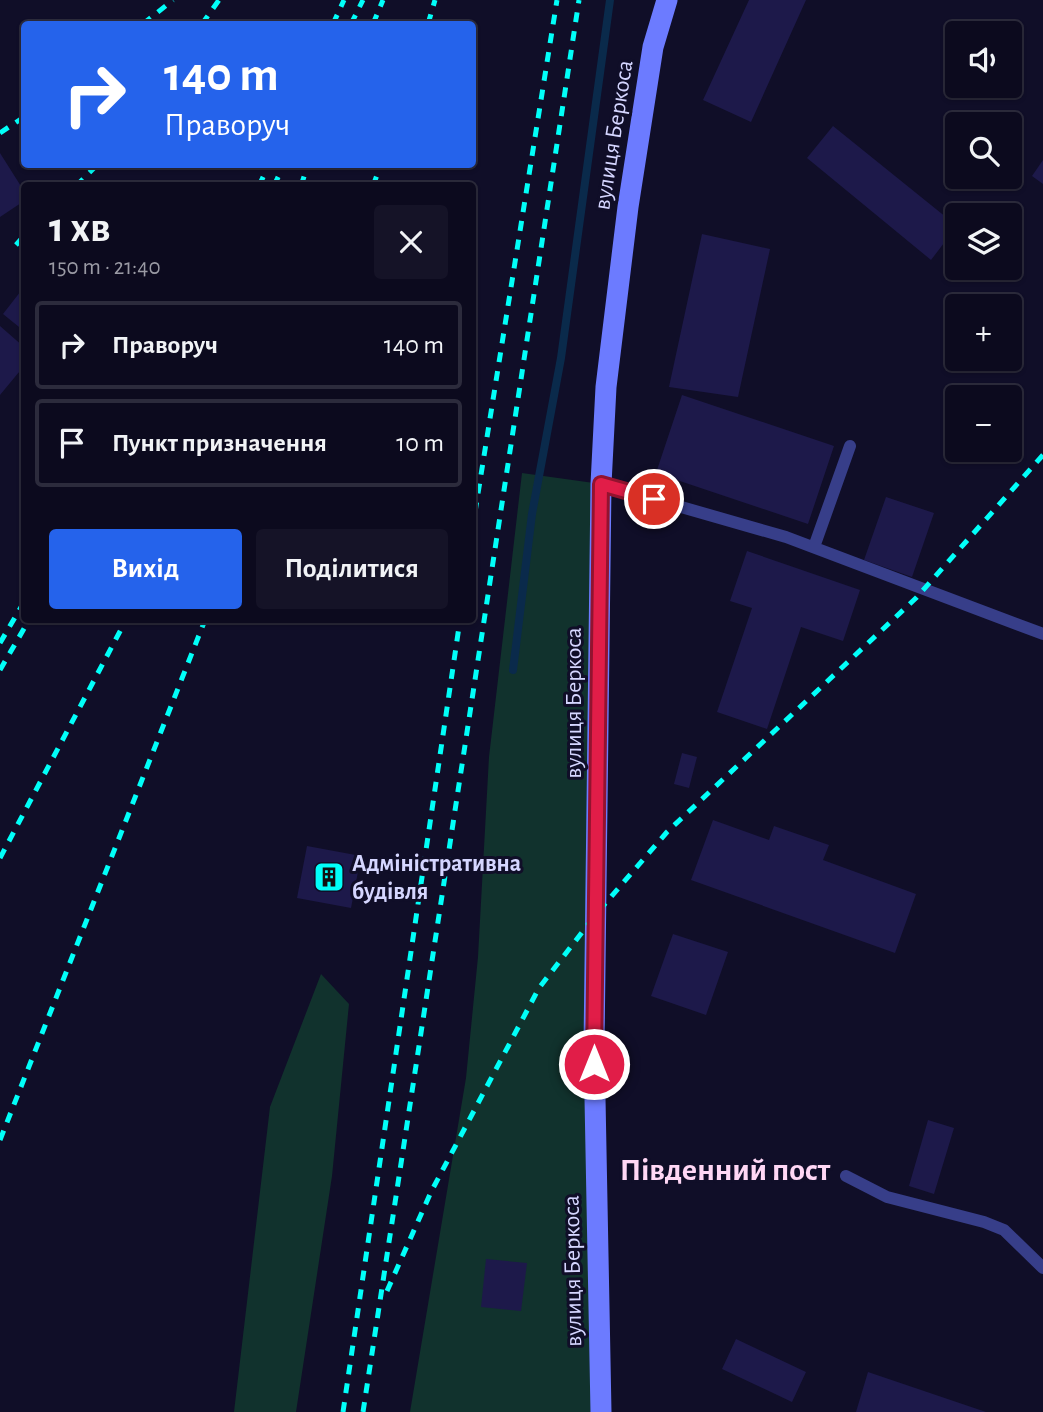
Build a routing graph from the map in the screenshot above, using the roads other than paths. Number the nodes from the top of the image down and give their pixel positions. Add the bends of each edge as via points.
1 (667, 0) edge
2 (850, 446) dead end
3 (601, 484) junction
4 (814, 547) junction
5 (1043, 634) edge
6 (846, 1175) dead end
7 (1043, 1268) edge
8 (601, 1412) edge

1 - 3 street, вулиця Беркоса via 653,47 628,207 606,387
2 - 4 lane
3 - 4 lane
3 - 8 street, вулиця Беркоса via 594,1046
4 - 5 lane
6 - 7 lane via 887,1197 1004,1230

